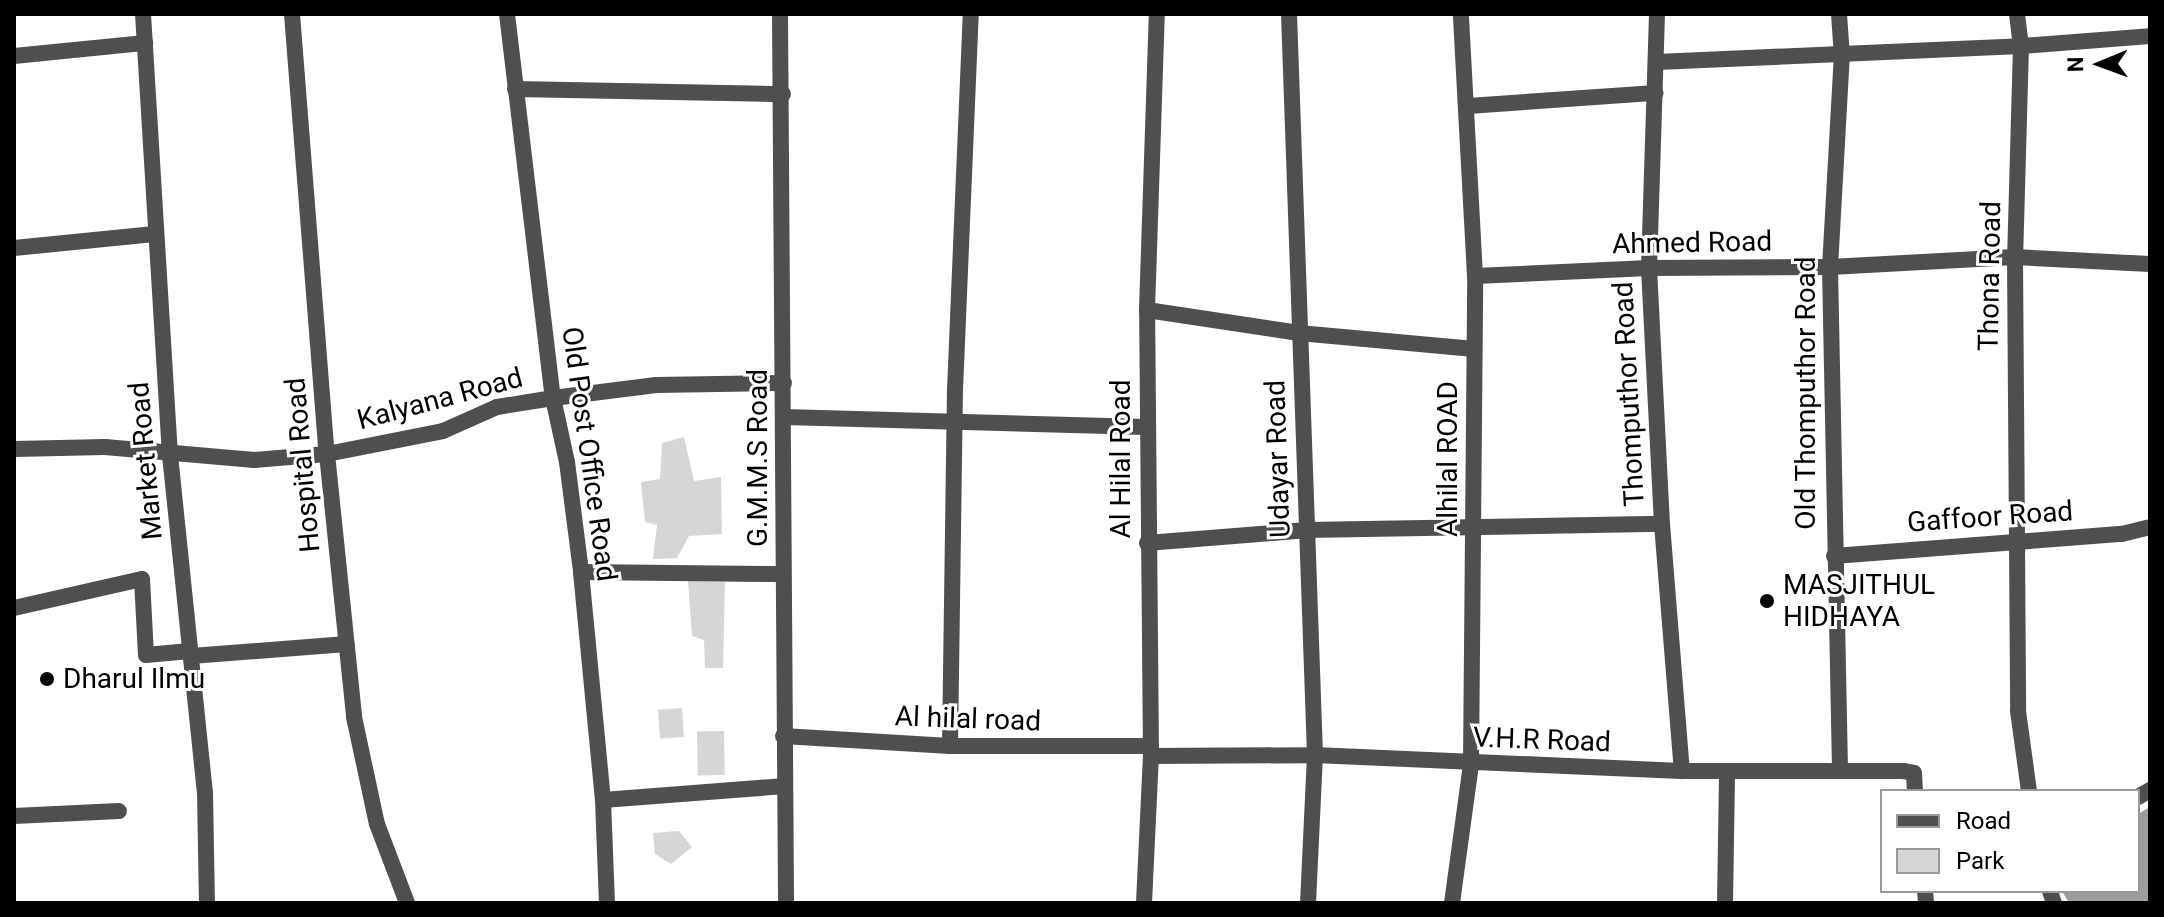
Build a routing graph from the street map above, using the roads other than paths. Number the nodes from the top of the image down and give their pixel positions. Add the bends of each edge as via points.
1 (143, 14) edge
2 (292, 14) edge
3 (507, 14) edge
4 (780, 14) edge
5 (971, 14) edge
6 (1157, 14) edge
7 (1289, 14) edge
8 (1461, 14) edge
9 (1657, 14) edge
10 (1839, 14) edge
11 (2017, 14) edge
12 (2150, 36) edge
13 (145, 43) junction
14 (2021, 46) junction
15 (1842, 53) junction
16 (14, 56) edge
17 (1657, 62) junction
18 (515, 89) junction
19 (1656, 93) junction
20 (783, 94) junction
21 (1468, 106) junction
22 (154, 234) junction
23 (14, 248) edge
24 (2015, 257) junction
25 (2150, 264) edge
26 (1830, 267) junction
27 (1649, 268) junction
28 (1475, 276) junction
29 (1147, 310) junction
30 (1299, 333) junction
31 (1474, 349) junction
32 (784, 383) junction
33 (553, 398) junction
34 (784, 417) junction
35 (954, 423) junction
36 (1146, 427) junction
37 (14, 449) edge
38 (327, 454) junction
39 (170, 455) junction
40 (1662, 524) junction
41 (1473, 526) junction
42 (2150, 527) edge
43 (1307, 530) junction
44 (2016, 539) junction
45 (1147, 543) junction
46 (1834, 556) junction
47 (581, 572) junction
48 (783, 574) junction
49 (14, 608) edge
50 (347, 644) junction
51 (191, 654) junction
52 (783, 736) junction
53 (950, 746) junction
54 (1151, 751) junction
55 (1315, 755) junction
56 (1471, 764) junction
57 (1682, 771) junction
58 (1727, 771) junction
59 (1840, 771) junction
60 (784, 786) junction
61 (1915, 789) edge
62 (2029, 789) edge
63 (603, 800) junction
64 (119, 811) dead end
65 (14, 816) edge
66 (207, 903) edge
67 (407, 903) edge
68 (607, 903) edge
69 (786, 903) edge
70 (1144, 903) edge
71 (1308, 903) edge
72 (1452, 903) edge
73 (1725, 903) edge

1 - 13 street, Market Road
2 - 38 street, Hospital Road
3 - 18 street, Old Post Office Road
4 - 20 street, G.M.M.S Road
5 - 35 street
6 - 29 street, Al Hilal Road
7 - 30 street, Udayar Road
8 - 21 street, Alhilal ROAD
9 - 17 street, Thomputhor Road
10 - 15 street, Old Thomputhor Road
11 - 14 street, Thona Road
12 - 14 street
13 - 16 street
13 - 22 street, Market Road
14 - 15 street
14 - 24 street, Thona Road
15 - 17 street
15 - 26 street, Old Thomputhor Road
17 - 19 street, Thomputhor Road
18 - 20 street
18 - 33 street, Old Post Office Road
19 - 21 street
19 - 27 street, Thomputhor Road
20 - 32 street, G.M.M.S Road
21 - 28 street, Alhilal ROAD
22 - 23 street
22 - 39 street, Market Road
24 - 25 street, Ahmed Road
24 - 26 street, Ahmed Road
24 - 44 street, Thona Road
26 - 27 street, Ahmed Road
26 - 46 street, Old Thomputhor Road
27 - 28 street, Ahmed Road
27 - 40 street, Thomputhor Road
28 - 31 street, Alhilal ROAD
29 - 30 street
29 - 36 street, Al Hilal Road
30 - 31 street
30 - 43 street, Udayar Road
31 - 41 street, Alhilal ROAD
32 - 33 street, Kalyana Road via 656,385
32 - 34 street, G.M.M.S Road
33 - 38 street, Kalyana Road via 497,407 443,431
33 - 47 street, Old Post Office Road
34 - 35 street
34 - 48 street, G.M.M.S Road
35 - 36 street
35 - 53 street
36 - 45 street, Al Hilal Road
37 - 39 street, Kalyana Road via 105,447
38 - 39 street, Kalyana Road via 254,460
38 - 50 street, Hospital Road
39 - 51 street, Market Road
40 - 41 street
40 - 57 street, Thomputhor Road
41 - 43 street
41 - 56 street, Alhilal ROAD
42 - 44 street, Gaffoor Road via 2122,534
43 - 45 street
43 - 55 street, Udayar Road
44 - 46 street, Gaffoor Road
44 - 62 street, Thona Road via 2018,711
45 - 54 street, Al Hilal Road
46 - 59 street, Old Thomputhor Road
47 - 48 street
47 - 63 street, Old Post Office Road
48 - 52 street, G.M.M.S Road
49 - 51 street via 142,579 146,655
50 - 51 street
50 - 67 street, Hospital Road via 354,717 377,824
51 - 66 street, Market Road via 205,792
52 - 53 street, Al hilal road
52 - 60 street, G.M.M.S Road
53 - 54 street, Al hilal road
54 - 55 street, V.H.R Road
54 - 70 street, Al Hilal Road
55 - 56 street, V.H.R Road
55 - 71 street, Udayar Road
56 - 57 street, V.H.R Road
56 - 72 street, Alhilal ROAD
57 - 58 street, V.H.R Road
58 - 59 street, V.H.R Road
58 - 73 street
59 - 61 street, V.H.R Road via 1914,773
60 - 63 street
60 - 69 street, G.M.M.S Road
63 - 68 street, Old Post Office Road
64 - 65 street

